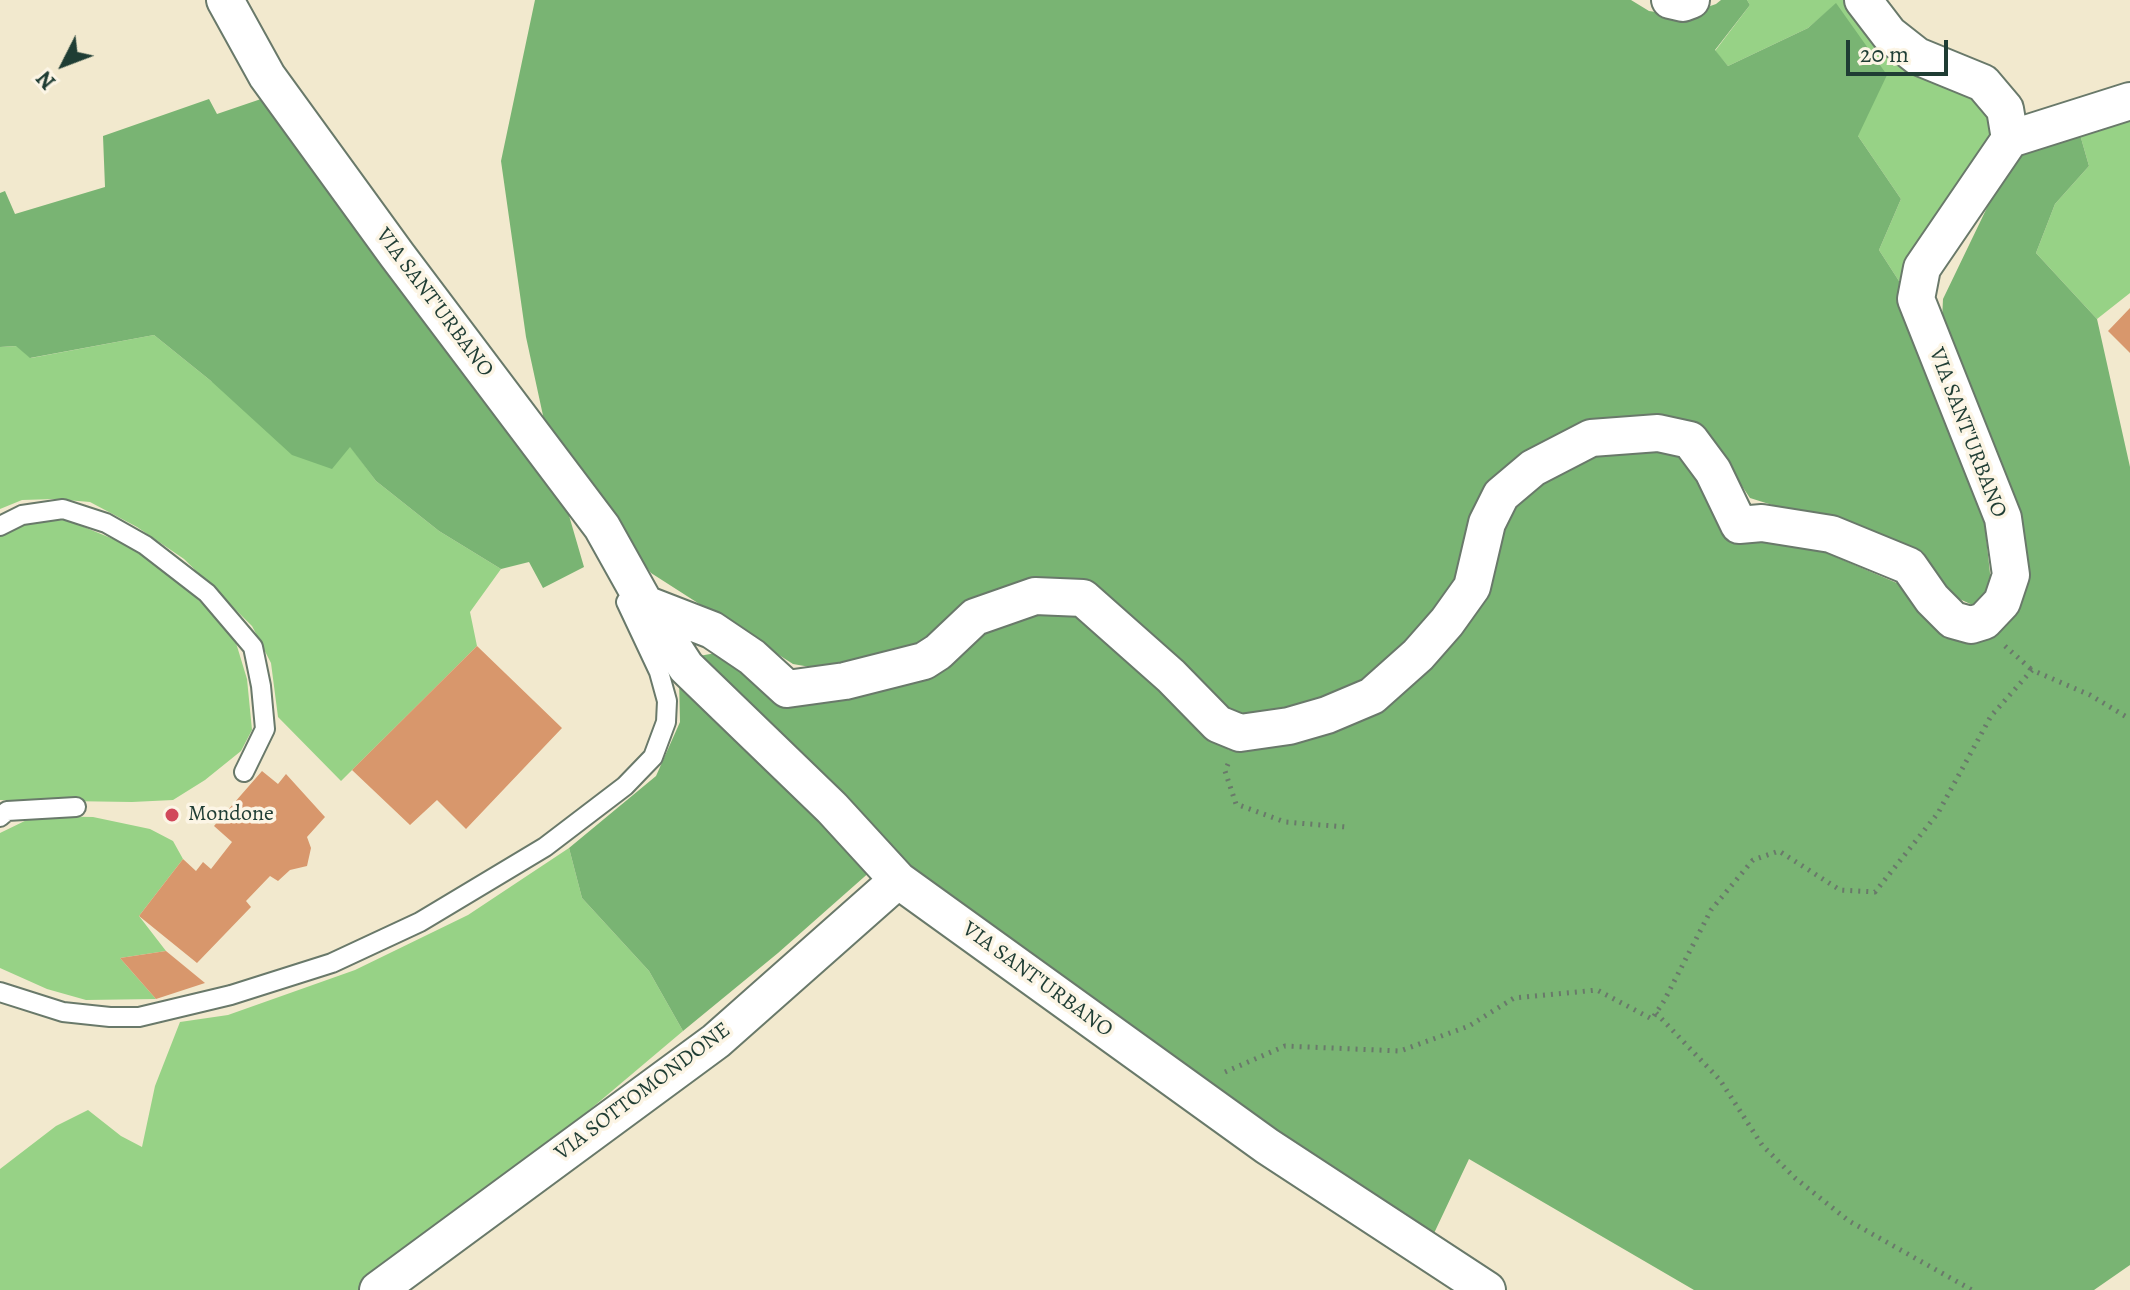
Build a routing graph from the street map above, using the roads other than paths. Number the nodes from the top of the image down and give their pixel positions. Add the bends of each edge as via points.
1 (225, 0) edge
2 (1670, 0) edge
3 (1691, 0) edge
4 (1863, 0) edge
5 (2130, 101) edge
6 (2010, 139) junction
7 (0, 526) edge
8 (602, 527) junction
9 (645, 604) junction
10 (244, 772) dead end
11 (76, 807) dead end
12 (0, 817) edge
13 (898, 880) junction
14 (0, 992) edge
15 (378, 1290) edge
16 (1487, 1290) edge

1 - 8 street, VIA SANT'URBANO via 267,76
2 - 3 street
4 - 6 street via 1889,34 1917,56 1983,83 2005,109
5 - 6 street
6 - 9 street, VIA SANT'URBANO via 1922,268 1916,299 2003,518 2011,575 2002,602 1984,621 1971,625 1953,620 1909,566 1831,534 1762,523 1739,525 1713,471 1690,440 1658,433 1591,438 1533,468 1501,495 1487,523 1472,587 1418,655 1372,696 1289,726 1240,733 1218,724 1083,598 1035,596 975,617 924,661 787,689 712,630
7 - 10 lane via 22,515 63,509 106,523 145,545 207,593 253,647 265,729
8 - 9 street, VIA SANT'URBANO
8 - 14 lane via 621,591 667,701 666,722 653,757 625,786 545,847 420,922 332,963 139,1017 63,1012
9 - 13 street, VIA SANT'URBANO via 686,667 832,808
11 - 12 lane via 7,811
13 - 15 street, VIA SOTTOMONDONE via 716,1041
13 - 16 street, VIA SANT'URBANO via 1267,1146

